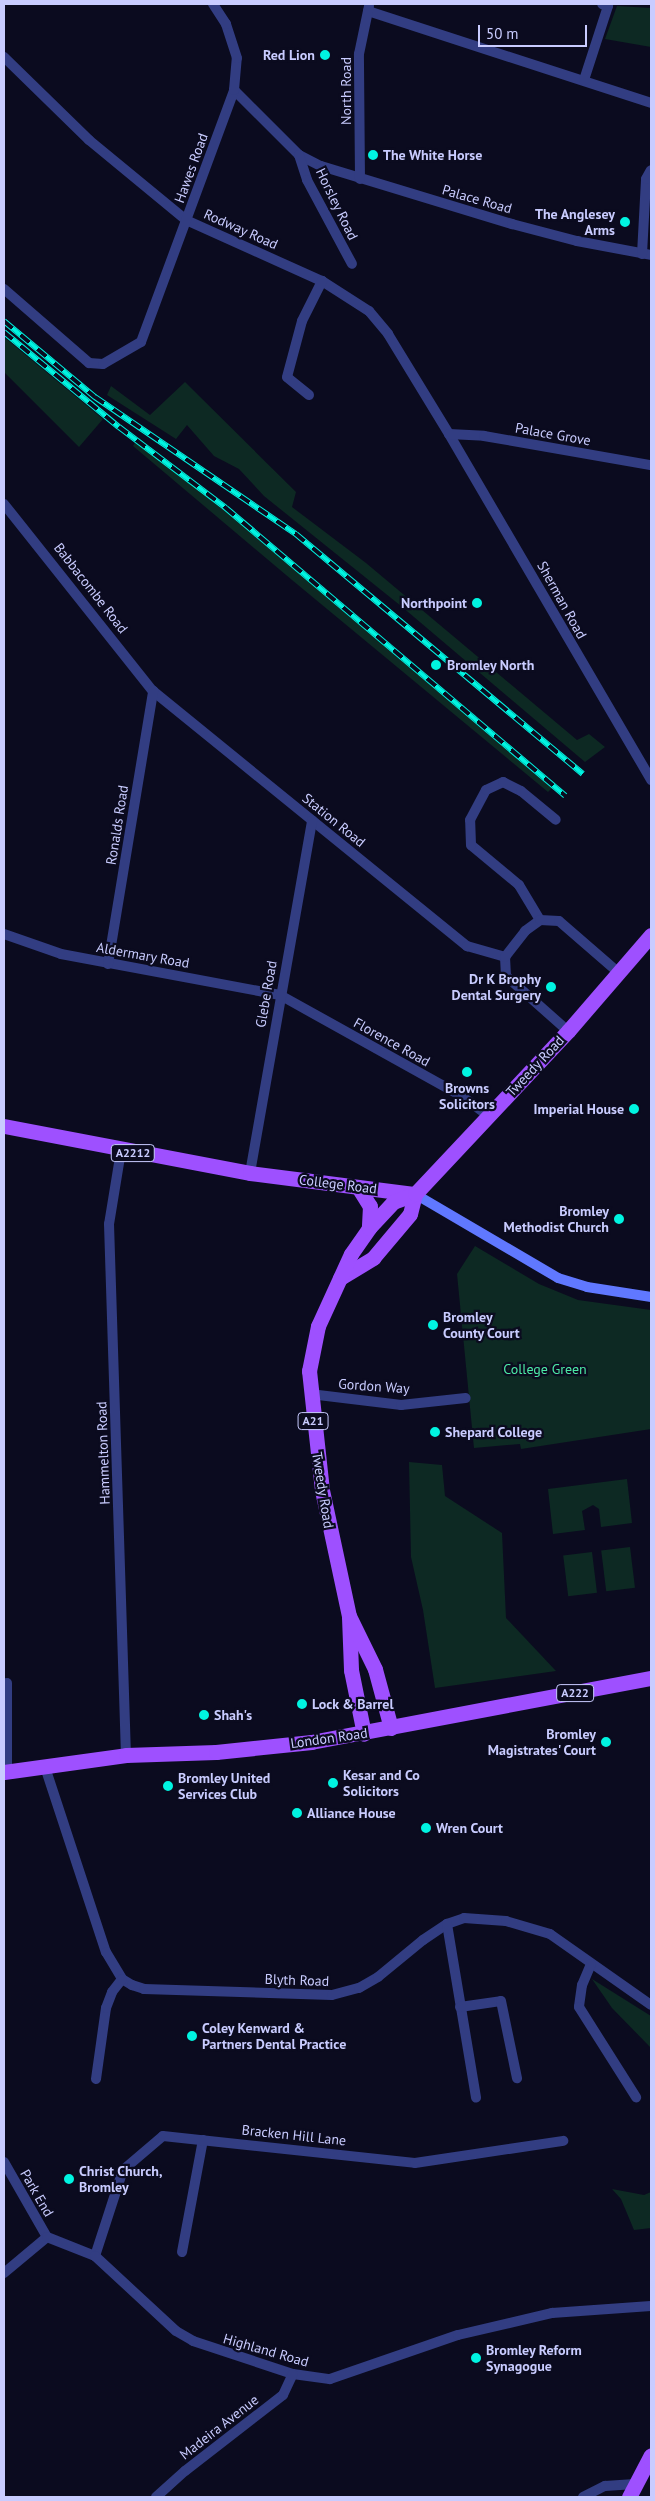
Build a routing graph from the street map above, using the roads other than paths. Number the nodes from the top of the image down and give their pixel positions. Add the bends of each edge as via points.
1 (213, 4) edge
2 (602, 4) edge
3 (368, 7) edge
4 (4, 57) edge
5 (584, 80) junction
6 (234, 90) junction
7 (651, 103) edge
8 (299, 155) junction
9 (651, 170) edge
10 (360, 179) junction
11 (186, 220) junction
12 (647, 254) edge
13 (352, 264) dead end
14 (322, 281) junction
15 (4, 290) edge
16 (309, 395) dead end
17 (449, 434) junction
18 (651, 464) edge
19 (4, 504) edge
20 (153, 691) junction
21 (651, 780) edge
22 (312, 820) junction
23 (556, 820) dead end
24 (540, 920) junction
25 (4, 934) edge
26 (651, 935) edge
27 (505, 957) junction
28 (108, 964) junction
29 (619, 973) junction
30 (280, 995) junction
31 (568, 1031) junction
32 (489, 1116) junction
33 (4, 1126) edge
34 (121, 1151) junction
35 (250, 1173) junction
36 (358, 1187) junction
37 (415, 1194) junction
38 (369, 1228) junction
39 (340, 1278) junction
40 (651, 1298) edge
41 (310, 1394) junction
42 (466, 1398) dead end
43 (349, 1616) junction
44 (651, 1678) edge
45 (7, 1683) dead end
46 (391, 1728) junction
47 (364, 1734) junction
48 (126, 1755) junction
49 (44, 1767) junction
50 (5, 1772) edge
51 (447, 1924) junction
52 (591, 1964) junction
53 (122, 1979) junction
54 (651, 2005) edge
55 (460, 2007) junction
56 (517, 2078) dead end
57 (96, 2079) dead end
58 (636, 2097) dead end
59 (476, 2098) dead end
60 (203, 2140) junction
61 (563, 2141) dead end
62 (4, 2162) edge
63 (47, 2238) junction
64 (182, 2252) dead end
65 (95, 2256) junction
66 (4, 2272) edge
67 (651, 2306) edge
68 (292, 2374) junction
69 (651, 2455) edge
70 (632, 2491) edge
71 (156, 2497) edge
72 (583, 2497) edge

1 - 6 street, Hawes Road via 226,24 237,58
2 - 5 street via 608,6
3 - 5 street
3 - 10 street, North Road via 359,54
4 - 11 street, Rodway Road via 89,140
5 - 7 street
6 - 8 street
6 - 11 street, Hawes Road
8 - 10 street, Palace Road
8 - 13 street, Horsley Road via 307,180
9 - 12 street via 646,179
10 - 12 street, Palace Road via 512,224
11 - 14 street, Rodway Road
11 - 15 street, Hawes Road via 141,342 103,364 89,363
14 - 16 street via 302,321 287,377
14 - 17 street, Rodway Road via 369,311 388,334
17 - 18 street, Palace Grove via 484,436
17 - 21 street, Sherman Road
19 - 20 street, Babbacombe Road
20 - 22 street, Station Road
20 - 28 street, Ronalds Road
22 - 27 street, Station Road via 467,946
22 - 30 street, Glebe Road
23 - 24 street via 521,791 503,782 486,790 470,820 471,845 518,885
24 - 27 street via 525,931
24 - 29 street via 559,921
25 - 28 street, Aldermary Road via 61,954
26 - 29 main road, Tweedy Road / A21
27 - 31 street via 504,966 510,982
28 - 30 street, Aldermary Road
29 - 31 main road, Tweedy Road / A21
30 - 32 street, Florence Road via 460,1095
30 - 35 street, Glebe Road
31 - 32 main road, Tweedy Road / A21
32 - 37 main road, Tweedy Road / A21
33 - 34 main road, College Road / A2212
34 - 35 main road, College Road / A2212
34 - 48 street, Hammelton Road via 109,1224
35 - 36 main road, College Road / A2212
36 - 37 main road, College Road / A2212
36 - 38 main road via 370,1206
37 - 38 main road, Tweedy Road / A21 via 394,1202
37 - 39 main road, Tweedy Road / A21 via 410,1214 373,1258
37 - 40 street, College Road via 558,1278 587,1287
38 - 39 main road, Tweedy Road / A21 via 351,1254
39 - 41 main road, Tweedy Road / A21 via 318,1326 312,1349
41 - 42 street, Gordon Way via 401,1405
41 - 43 main road, Tweedy Road / A21 via 322,1490
43 - 46 main road, Tweedy Road / A21 via 374,1669
43 - 47 main road, Tweedy Road / A21 via 351,1670
44 - 46 main road, London Road / A222
45 - 50 street
46 - 47 main road, London Road
47 - 48 main road, London Road via 216,1752
48 - 49 main road, London Road
49 - 50 main road, London Road
49 - 53 street via 106,1952
51 - 52 street, Blyth Road via 464,1918 534,1927 567,1944
51 - 53 street, Blyth Road via 378,1978 359,1988 332,1995 144,1989
51 - 55 street
52 - 54 street, Blyth Road
52 - 58 street via 582,1985 579,2007
53 - 57 street via 106,2008
55 - 56 street via 501,2001
55 - 59 street
60 - 61 street, Bracken Hill Lane via 415,2163
60 - 64 street
60 - 65 street, Bracken Hill Lane via 163,2136 123,2170
62 - 63 street, Park End
63 - 65 street, Highland Road
63 - 66 street
65 - 68 street, Highland Road via 176,2331 213,2349
67 - 68 street, Highland Road via 552,2314 514,2322 458,2335 330,2379
68 - 71 street, Madeira Avenue via 283,2395 185,2470
69 - 70 main road
70 - 72 street via 605,2486

